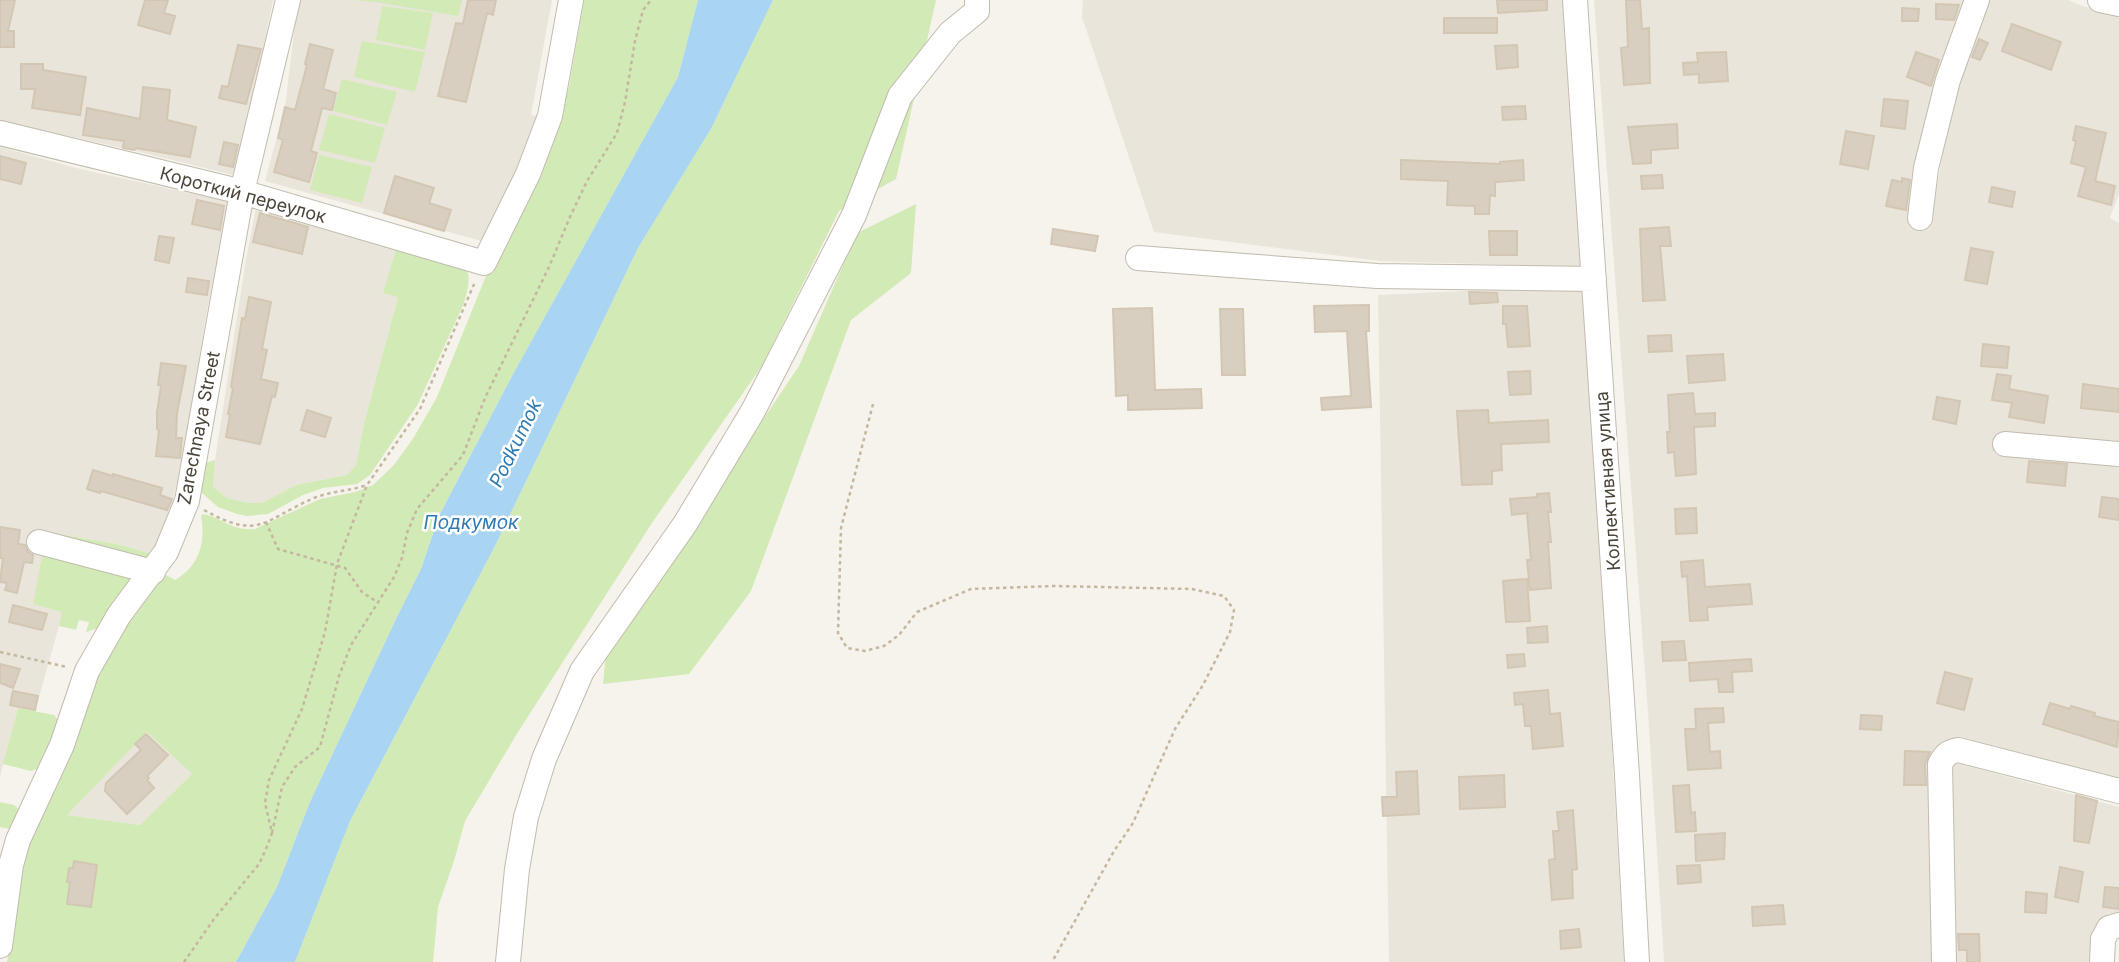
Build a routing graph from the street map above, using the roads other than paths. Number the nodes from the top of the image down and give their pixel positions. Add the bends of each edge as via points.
1 (288, 0) edge
2 (571, 0) edge
3 (977, 0) edge
4 (1575, 0) edge
5 (1977, 0) edge
6 (2100, 0) edge
7 (2119, 4) edge
8 (0, 134) edge
9 (242, 192) junction
10 (1920, 218) dead end
11 (1138, 258) dead end
12 (1594, 279) junction
13 (2005, 444) dead end
14 (2119, 454) edge
15 (39, 542) dead end
16 (153, 572) junction
17 (2119, 791) edge
18 (2119, 925) edge
19 (0, 946) edge
20 (508, 962) edge
21 (1637, 962) edge
22 (1944, 962) edge
23 (2102, 962) edge

1 - 9 street, Zarechnaya Street
2 - 9 street, Короткий переулок via 550,116 528,174 484,263
3 - 20 street via 977,11 950,33 900,96 854,215 753,411 685,524 582,671 544,759 526,817
4 - 12 street, Коллективная улица
5 - 10 street via 1948,80 1926,167
6 - 7 street
8 - 9 street, Короткий переулок
9 - 16 street, Zarechnaya Street via 187,501
11 - 12 street via 1377,276
12 - 21 street, Коллективная улица
13 - 14 street
15 - 16 street
16 - 19 street, Zarechnaya Street via 119,615 87,671 62,745 18,840
17 - 22 street via 1958,750 1945,755 1940,764
18 - 23 street via 2109,928 2103,939

